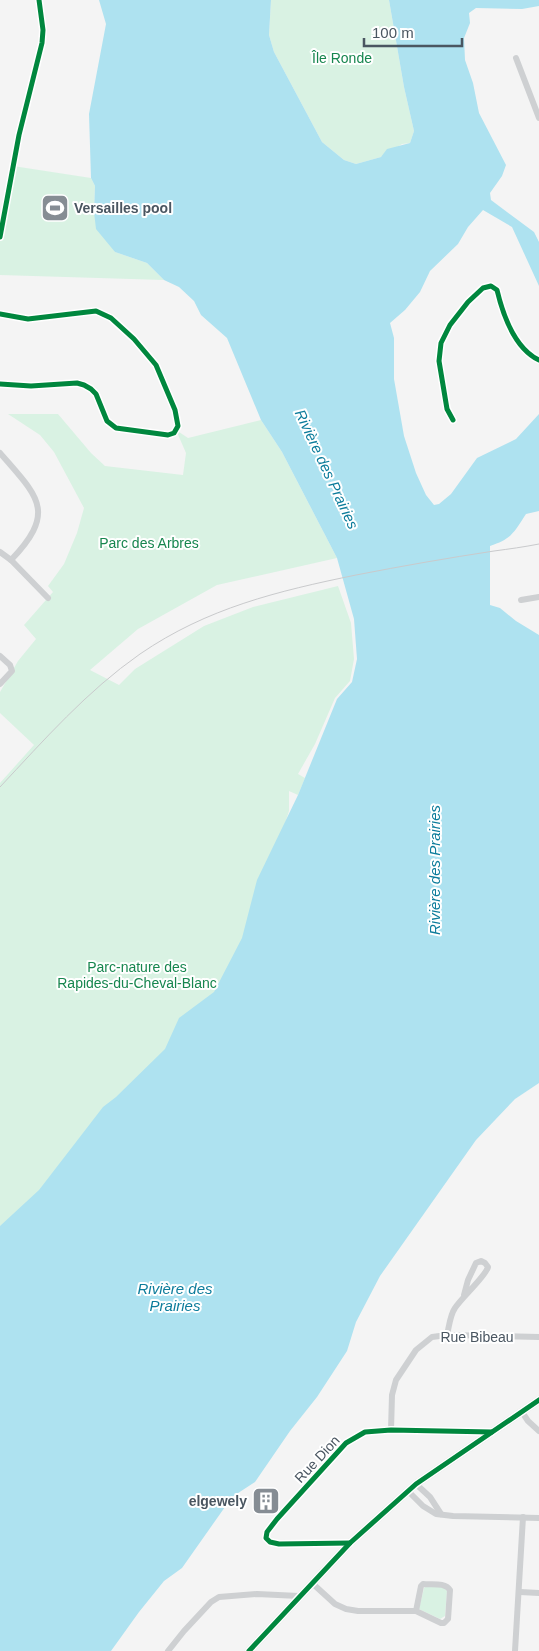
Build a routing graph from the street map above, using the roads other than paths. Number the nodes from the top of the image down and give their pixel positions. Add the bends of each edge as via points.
1 (39, 0) edge
2 (516, 58) dead end
3 (538, 115) edge
4 (1, 226) edge
5 (0, 237) edge
6 (0, 314) edge
7 (539, 360) edge
8 (0, 384) edge
9 (453, 420) dead end
10 (0, 453) edge
11 (0, 552) edge
12 (11, 560) junction
13 (539, 597) edge
14 (48, 598) dead end
15 (521, 600) dead end
16 (0, 656) edge
17 (1, 680) edge
18 (464, 1295) junction
19 (447, 1335) junction
20 (539, 1337) edge
21 (539, 1400) edge
22 (522, 1412) junction
23 (391, 1430) junction
24 (539, 1431) edge
25 (492, 1432) junction
26 (416, 1484) junction
27 (408, 1491) junction
28 (441, 1514) junction
29 (523, 1517) junction
30 (539, 1518) edge
31 (350, 1543) junction
32 (312, 1583) junction
33 (520, 1592) junction
34 (539, 1593) edge
35 (299, 1596) junction
36 (416, 1611) junction
37 (168, 1651) edge
38 (249, 1651) edge
39 (515, 1651) edge

1 - 4 street via 42,43
2 - 3 street
4 - 5 street
6 - 8 street via 28,318 96,311 105,314 134,339 156,365 176,410 178,426 168,435 116,428 107,421 96,394 84,385
7 - 9 street via 523,348 514,335 497,290 491,286 483,288 450,325 441,343 439,361 447,410
10 - 12 street via 31,489 38,505 38,517 30,539
11 - 12 street
12 - 14 street
13 - 15 street
16 - 17 street via 12,671
18 - 18 street via 487,1273 485,1263 476,1263
18 - 19 street via 453,1310
19 - 20 street, Rue Bibeau
19 - 23 street, Rue Bibeau via 432,1337 406,1363 392,1395
21 - 22 street
22 - 24 street
22 - 25 street
23 - 25 street, Rue Dion
23 - 31 street, Rue Dion via 365,1432 346,1442 277,1519 266,1538 279,1544
25 - 26 street
26 - 27 street
26 - 28 street
27 - 28 street via 423,1506
27 - 31 street
28 - 29 street
29 - 30 street
29 - 33 street
31 - 32 street
32 - 35 street
32 - 36 street via 335,1604 346,1609
33 - 34 street
33 - 39 street
35 - 37 street via 258,1594 219,1597
35 - 38 street
36 - 36 street via 444,1622 448,1619 448,1587 423,1584

